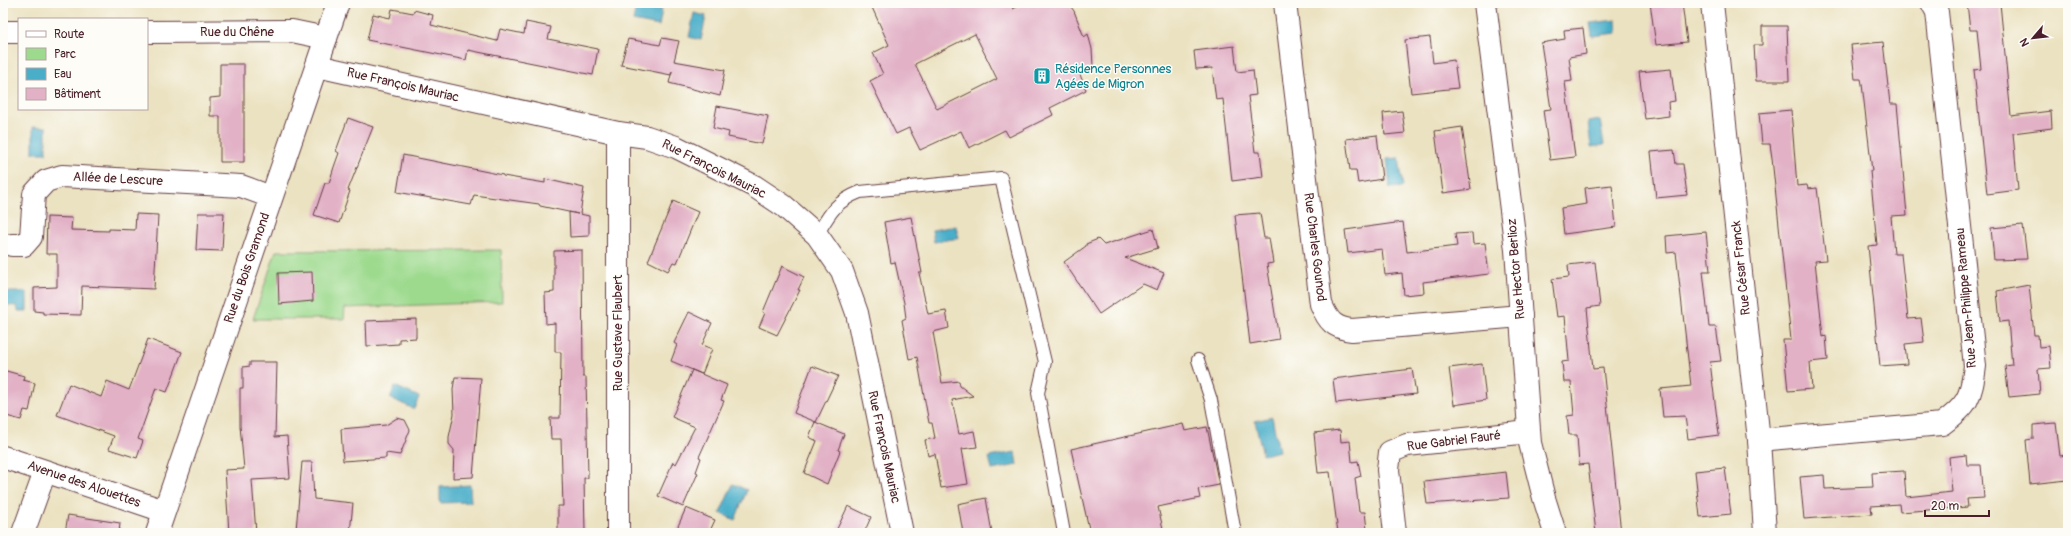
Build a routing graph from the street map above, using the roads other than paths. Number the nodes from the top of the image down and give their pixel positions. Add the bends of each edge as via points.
1 (338, 3) edge
2 (1285, 3) edge
3 (1485, 3) edge
4 (1712, 3) edge
5 (1932, 3) edge
6 (3, 32) edge
7 (18, 32) edge
8 (148, 32) edge
9 (326, 38) junction
10 (318, 66) junction
11 (618, 133) junction
12 (271, 197) junction
13 (817, 235) junction
14 (12, 245) dead end
15 (1520, 316) junction
16 (1198, 360) dead end
17 (1529, 432) junction
18 (1760, 440) junction
19 (3, 457) edge
20 (45, 472) junction
21 (164, 512) junction
22 (23, 533) edge
23 (157, 533) edge
24 (618, 533) edge
25 (902, 533) edge
26 (1064, 533) edge
27 (1234, 533) edge
28 (1395, 533) edge
29 (1555, 533) edge
30 (1765, 533) edge

1 - 9 street, Rue du Bois Gramond
2 - 15 street, Rue Charles Gounod via 1321,304 1331,324 1340,329 1352,330
3 - 15 street, Rue Hector Berlioz via 1516,250
4 - 18 street, Rue César Franck
5 - 18 street, Rue Jean-Philippe Rameau via 1937,12 1974,358 1972,391 1959,412 1942,424
6 - 7 street
8 - 9 street, Rue du Chêne via 292,31
9 - 10 street, Rue du Bois Gramond
10 - 11 street, Rue François Mauriac
10 - 12 street, Rue du Bois Gramond
11 - 13 street, Rue François Mauriac via 647,137 676,147 754,186 784,206
11 - 24 street, Rue Gustave Flaubert
12 - 14 street, Allée de Lescure via 241,186 62,176 46,181 34,194 31,237 24,244
12 - 21 street, Rue du Bois Gramond
13 - 25 street, Rue François Mauriac via 842,271 857,313
13 - 26 lane via 830,212 844,198 860,192 1001,178 1045,362 1038,393
15 - 17 street, Rue Hector Berlioz
16 - 27 lane via 1211,400
17 - 28 street, Rue Gabriel Fauré via 1407,445 1390,452 1388,470
17 - 29 street, Rue Hector Berlioz
18 - 30 street, Rue César Franck
19 - 20 street, Avenue des Alouettes
20 - 21 street, Avenue des Alouettes
20 - 22 street
21 - 23 street, Rue du Bois Gramond

